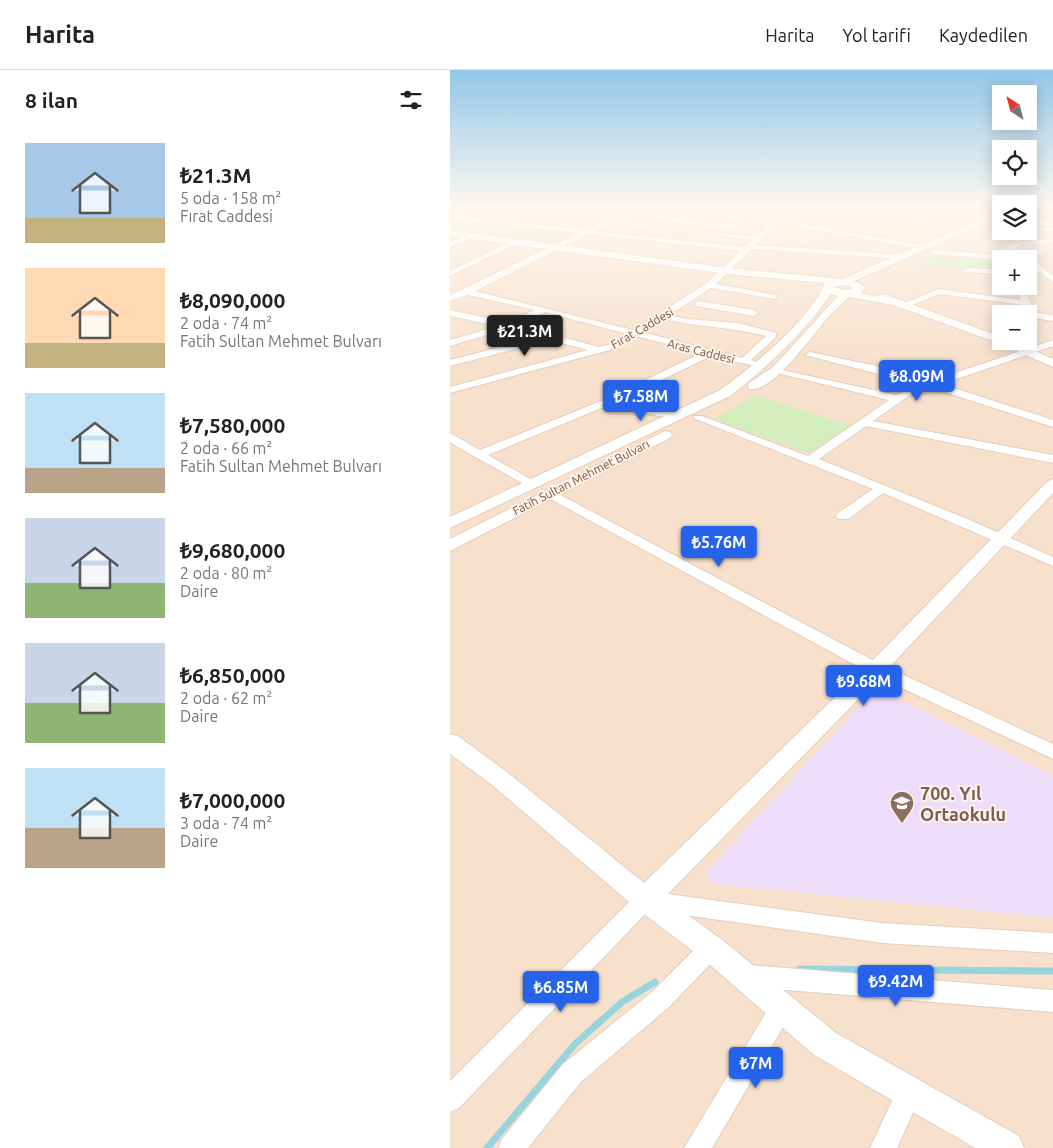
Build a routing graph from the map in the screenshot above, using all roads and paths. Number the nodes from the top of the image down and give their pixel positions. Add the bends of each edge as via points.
1 (483, 258) edge
2 (535, 258) edge
3 (633, 258) edge
4 (740, 258) edge
5 (902, 258) edge
6 (914, 258) edge
7 (450, 266) edge
8 (1037, 266) edge
9 (463, 268) junction
10 (967, 270) dead end
11 (727, 271) junction
12 (992, 271) edge
13 (450, 274) edge
14 (1037, 275) edge
15 (1050, 277) edge
16 (784, 278) junction
17 (710, 285) junction
18 (860, 286) junction
19 (846, 288) junction
20 (829, 290) junction
21 (467, 292) junction
22 (1024, 295) edge
23 (450, 298) edge
24 (891, 302) junction
25 (1027, 302) junction
26 (700, 304) dead end
27 (1027, 305) edge
28 (902, 306) junction
29 (544, 309) junction
30 (450, 313) edge
31 (754, 313) junction
32 (1037, 315) edge
33 (662, 316) junction
34 (1053, 318) edge
35 (508, 325) junction
36 (738, 326) junction
37 (450, 332) edge
38 (635, 334) junction
39 (992, 335) edge
40 (989, 336) junction
41 (992, 337) edge
42 (460, 341) junction
43 (1053, 342) edge
44 (450, 343) edge
45 (600, 350) junction
46 (1028, 351) junction
47 (709, 353) junction
48 (810, 355) dead end
49 (486, 361) junction
50 (744, 362) junction
51 (1053, 363) edge
52 (450, 364) edge
53 (761, 366) junction
54 (776, 370) junction
55 (504, 376) junction
56 (930, 383) junction
57 (450, 390) edge
58 (897, 399) junction
59 (605, 403) junction
60 (679, 414) junction
61 (698, 418) junction
62 (863, 422) junction
63 (1053, 424) edge
64 (450, 436) edge
65 (480, 454) junction
66 (1053, 459) edge
67 (810, 460) junction
68 (533, 484) junction
69 (1053, 484) edge
70 (881, 489) junction
71 (549, 493) junction
72 (843, 516) dead end
73 (450, 523) edge
74 (1002, 538) junction
75 (450, 546) edge
76 (1053, 562) edge
77 (876, 669) junction
78 (450, 742) edge
79 (1053, 752) edge
80 (645, 900) junction
81 (1053, 942) edge
82 (711, 948) junction
83 (743, 976) junction
84 (1053, 1001) edge
85 (782, 1009) junction
86 (909, 1092) junction
87 (450, 1099) edge
88 (511, 1148) edge
89 (697, 1148) edge
90 (883, 1148) edge
91 (1007, 1148) edge

1 - 9 street
2 - 21 street
3 - 11 street
4 - 11 street, Fırat Caddesi
5 - 19 street, Fatih Sultan Mehmet Bulvarı
6 - 18 street, Fatih Sultan Mehmet Bulvarı
7 - 9 street
8 - 15 street
9 - 13 street
10 - 12 street
11 - 16 street
11 - 17 street, Fırat Caddesi
14 - 15 street
16 - 19 street
16 - 20 street
17 - 31 street via 773,297
17 - 33 street, Fırat Caddesi
18 - 19 street, Fatih Sultan Mehmet Bulvarı via 859,291
18 - 24 street
19 - 20 street
19 - 24 street
19 - 54 street, Fatih Sultan Mehmet Bulvarı
20 - 53 street, Fatih Sultan Mehmet Bulvarı
21 - 23 street
21 - 29 street, Aras Caddesi
22 - 25 street
24 - 28 street
25 - 27 street
25 - 28 street via 938,290
26 - 31 street
28 - 40 street
29 - 35 street
29 - 38 street, Aras Caddesi
30 - 35 street
31 - 36 street
32 - 34 street
33 - 36 street via 686,322
33 - 38 street, Fırat Caddesi
35 - 42 street
36 - 50 street via 773,335
37 - 42 street
38 - 45 street, Fırat Caddesi
38 - 47 street, Aras Caddesi
39 - 40 street
40 - 41 street
42 - 44 street
42 - 49 street
43 - 46 street
45 - 49 street via 550,338
45 - 55 street, Fırat Caddesi
46 - 51 street
46 - 56 street
47 - 50 street, Aras Caddesi
47 - 59 street
48 - 56 street via 859,363
49 - 52 street
49 - 55 street
50 - 53 street, Aras Caddesi
53 - 60 street, Fatih Sultan Mehmet Bulvarı via 725,393
54 - 58 street
54 - 61 street, Fatih Sultan Mehmet Bulvarı via 739,397
55 - 57 street, Fırat Caddesi
56 - 58 street
56 - 63 street
58 - 62 street
59 - 60 street
59 - 65 street
60 - 68 street, Fatih Sultan Mehmet Bulvarı
61 - 67 street
61 - 71 street, Fatih Sultan Mehmet Bulvarı
62 - 66 street
62 - 67 street
64 - 65 street
65 - 68 street
67 - 70 street
68 - 73 street, Fatih Sultan Mehmet Bulvarı
69 - 74 street
70 - 72 street
70 - 74 street
71 - 75 street, Fatih Sultan Mehmet Bulvarı
71 - 77 street
74 - 76 street
74 - 77 street
77 - 79 street
77 - 80 street
78 - 80 street via 499,778
80 - 81 street via 882,933
80 - 82 street
80 - 87 street
82 - 83 street
82 - 88 street via 661,999 572,1073
83 - 84 street
83 - 85 street
85 - 86 street via 825,1044
85 - 89 street
86 - 90 street
86 - 91 street

